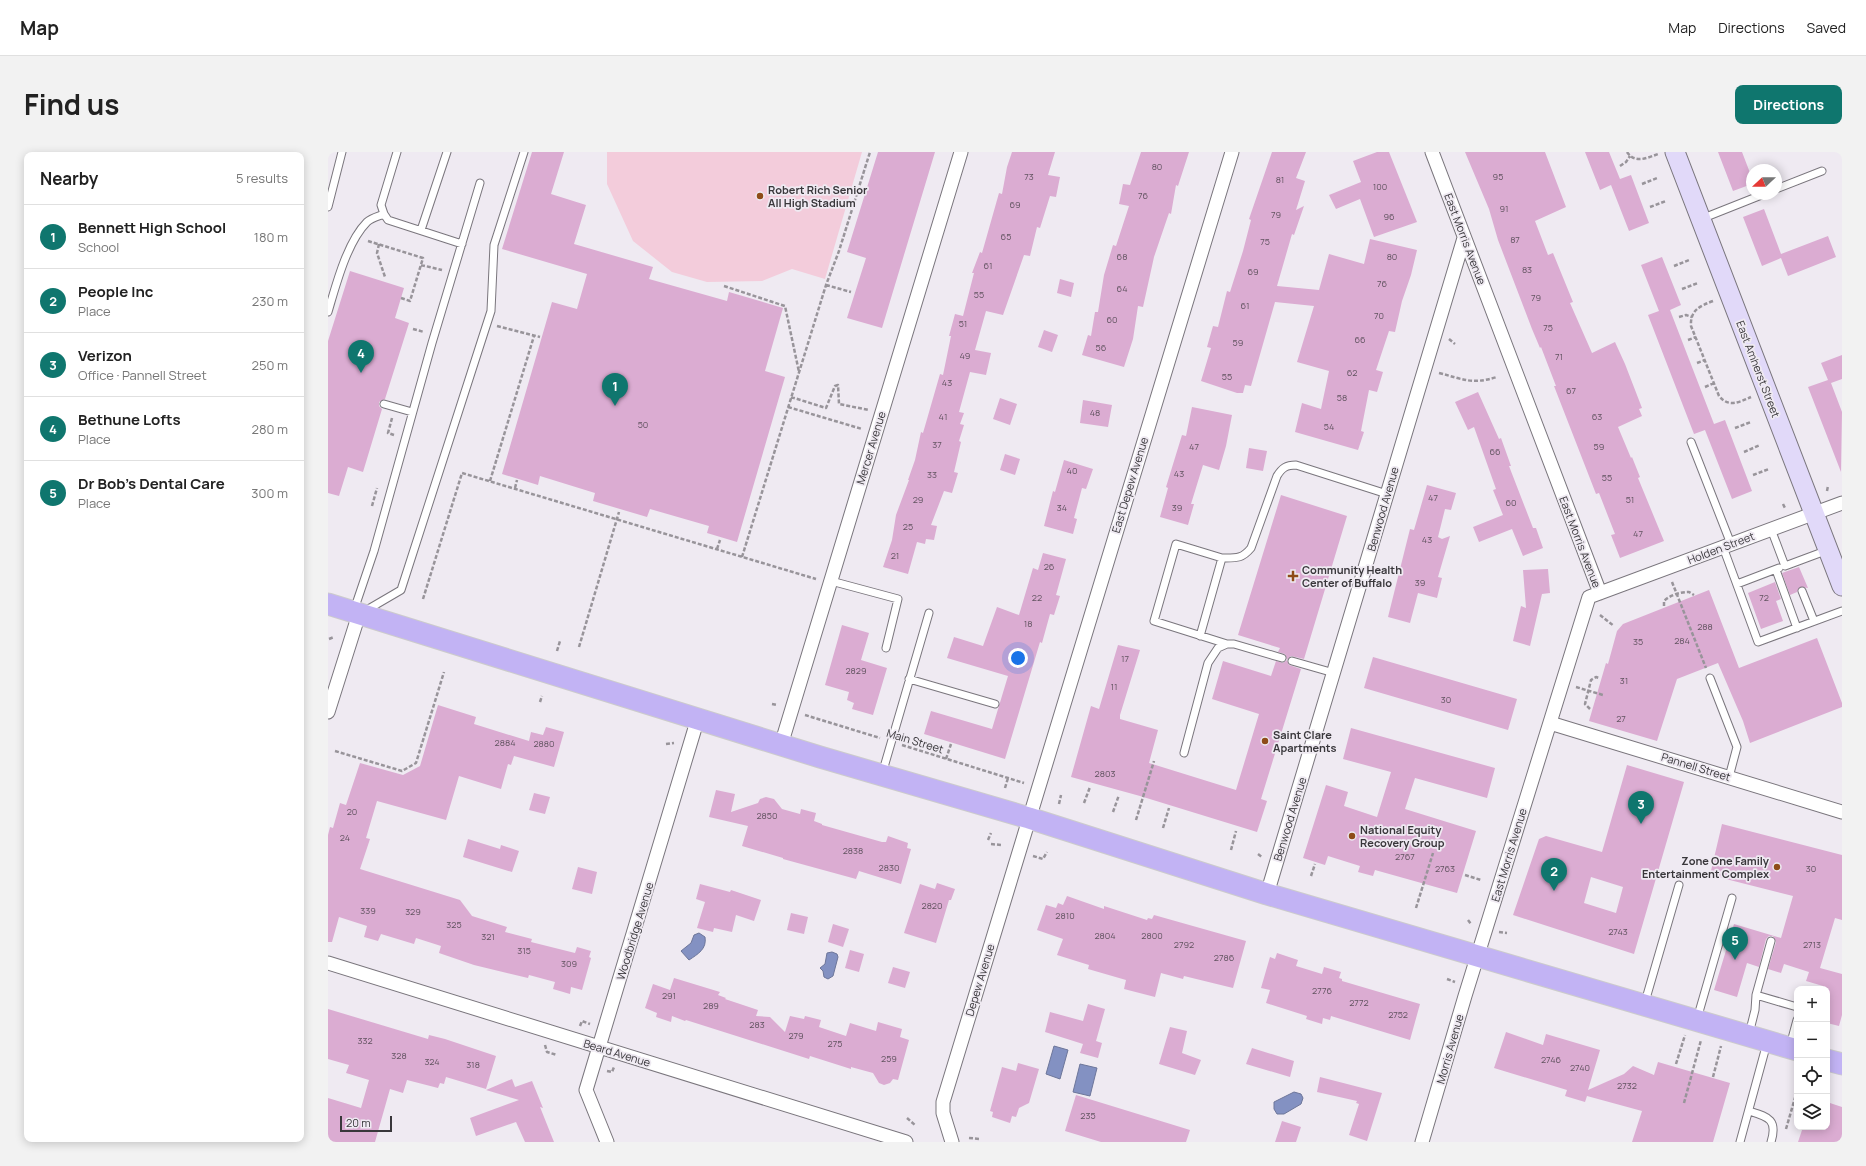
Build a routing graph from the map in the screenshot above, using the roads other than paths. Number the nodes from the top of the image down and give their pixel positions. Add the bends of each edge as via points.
1 (342, 152) edge
2 (397, 152) edge
3 (447, 152) edge
4 (524, 152) edge
5 (962, 152) edge
6 (1232, 152) edge
7 (1432, 152) edge
8 (1666, 153) edge
9 (1822, 171) dead end
10 (480, 183) dead end
11 (1782, 187) edge
12 (1749, 200) edge
13 (328, 207) edge
14 (384, 214) junction
15 (1700, 219) junction
16 (421, 230) junction
17 (1464, 238) junction
18 (462, 244) junction
19 (328, 312) edge
20 (384, 404) dead end
21 (412, 412) junction
22 (1690, 442) dead end
23 (1387, 494) junction
24 (1842, 503) edge
25 (1814, 513) junction
26 (1771, 529) junction
27 (1727, 546) junction
28 (1828, 550) junction
29 (1222, 558) junction
30 (1790, 566) junction
31 (1776, 570) junction
32 (831, 581) junction
33 (1737, 584) junction
34 (1842, 586) edge
35 (1802, 591) dead end
36 (1600, 593) junction
37 (328, 604) edge
38 (1842, 611) edge
39 (356, 613) junction
40 (929, 613) dead end
41 (1814, 621) junction
42 (1797, 628) junction
43 (1200, 636) junction
44 (1226, 644) junction
45 (886, 648) dead end
46 (1282, 658) dead end
47 (1292, 661) dead end
48 (1334, 673) junction
49 (1710, 678) dead end
50 (909, 679) junction
51 (995, 704) dead end
52 (328, 712) edge
53 (698, 718) junction
54 (1550, 723) junction
55 (781, 744) junction
56 (1184, 753) dead end
57 (882, 774) junction
58 (1729, 777) junction
59 (1842, 812) edge
60 (1029, 818) junction
61 (1679, 886) dead end
62 (1266, 894) junction
63 (1732, 898) dead end
64 (1770, 941) dead end
65 (1478, 955) junction
66 (328, 963) edge
67 (1756, 995) junction
68 (1644, 1004) junction
69 (1794, 1006) edge
70 (1697, 1020) junction
71 (1797, 1022) edge
72 (1758, 1038) junction
73 (599, 1047) junction
74 (1793, 1049) edge
75 (1830, 1061) edge
76 (1842, 1064) edge
77 (1748, 1111) junction
78 (607, 1142) edge
79 (906, 1142) edge
80 (952, 1142) edge
81 (1422, 1142) edge
82 (1740, 1142) edge
83 (1771, 1142) edge

1 - 13 lane
2 - 14 lane via 381,205
3 - 16 lane
4 - 39 lane via 494,245 491,311 402,590
5 - 32 street, Mercer Avenue
6 - 60 street, East Depew Avenue
7 - 17 street, East Morris Avenue
8 - 15 street, East Amherst Street
9 - 11 lane
10 - 18 lane
12 - 15 lane
14 - 16 lane via 388,220
14 - 19 lane via 368,220 358,233 340,271
15 - 25 street, East Amherst Street
16 - 18 lane
17 - 23 street, Benwood Avenue
17 - 36 street, East Morris Avenue
18 - 21 lane
20 - 21 lane
21 - 39 lane
22 - 27 lane
23 - 29 lane via 1289,465 1282,468 1277,476 1252,548 1245,556
23 - 48 street, Benwood Avenue
24 - 25 street, Holden Street
25 - 26 street, Holden Street
25 - 28 street, East Amherst Street
26 - 27 street, Holden Street
26 - 30 lane
27 - 33 lane
27 - 36 street, Holden Street
28 - 30 lane
28 - 34 street, East Amherst Street
29 - 43 lane
29 - 43 lane via 1176,544 1154,621
30 - 31 lane
31 - 33 lane
31 - 42 lane
32 - 45 lane via 898,599
32 - 55 street, Mercer Avenue
33 - 42 lane via 1758,642
35 - 41 lane
36 - 54 street, East Morris Avenue via 1588,598
37 - 39 main road
38 - 41 lane
39 - 52 street
39 - 53 main road
40 - 50 lane
41 - 42 lane
43 - 44 lane
44 - 46 lane
44 - 56 lane via 1218,648 1208,663
47 - 48 lane
48 - 62 street, Benwood Avenue
49 - 58 lane via 1737,747
50 - 51 lane
50 - 57 lane
53 - 55 main road
53 - 73 street, Woodbridge Avenue
54 - 58 street, Pannell Street
54 - 65 street, East Morris Avenue
55 - 57 main road
57 - 60 main road
58 - 59 street, Pannell Street
60 - 62 main road
60 - 80 street, Depew Avenue via 942,1102
61 - 68 lane
62 - 65 main road
63 - 70 lane
64 - 67 lane
65 - 68 main road
65 - 81 street, Morris Avenue
66 - 73 street, Beard Avenue
67 - 69 lane
67 - 72 lane
68 - 70 main road
70 - 72 main road
71 - 74 lane
72 - 74 main road
72 - 77 lane
73 - 78 street, Woodbridge Avenue via 586,1090
73 - 79 street, Beard Avenue
75 - 76 main road
77 - 82 lane
77 - 83 lane via 1764,1116 1770,1121 1774,1128

